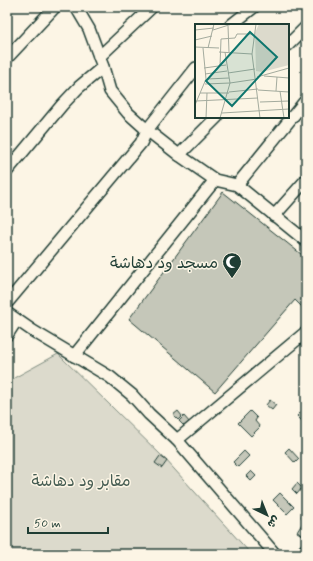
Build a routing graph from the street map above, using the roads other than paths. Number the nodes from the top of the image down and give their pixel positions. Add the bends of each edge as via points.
1 (55, 7) edge
2 (76, 7) edge
3 (152, 7) edge
4 (254, 7) edge
5 (232, 24) edge
6 (306, 27) edge
7 (289, 44) edge
8 (7, 58) edge
9 (101, 62) junction
10 (195, 69) edge
11 (306, 100) edge
12 (216, 118) edge
13 (147, 130) junction
14 (179, 155) junction
15 (7, 171) edge
16 (216, 180) junction
17 (306, 180) edge
18 (237, 186) junction
19 (274, 216) junction
20 (306, 241) edge
21 (7, 303) edge
22 (7, 313) edge
23 (16, 320) junction
24 (306, 332) edge
25 (7, 335) edge
26 (74, 356) junction
27 (177, 440) junction
28 (306, 549) edge
29 (275, 554) edge
30 (301, 554) edge

1 - 8 street
2 - 9 street via 89,29
3 - 9 street
4 - 5 street
6 - 7 street
9 - 13 street via 110,91 128,113
9 - 15 street
10 - 13 street
11 - 18 street
12 - 14 street
13 - 14 street
13 - 21 street via 141,143
14 - 16 street
16 - 18 street
16 - 26 street
17 - 19 street
18 - 19 street
19 - 20 street
22 - 23 street
23 - 25 street
23 - 26 street
24 - 27 street
26 - 27 street via 110,377
27 - 29 street
28 - 30 street

